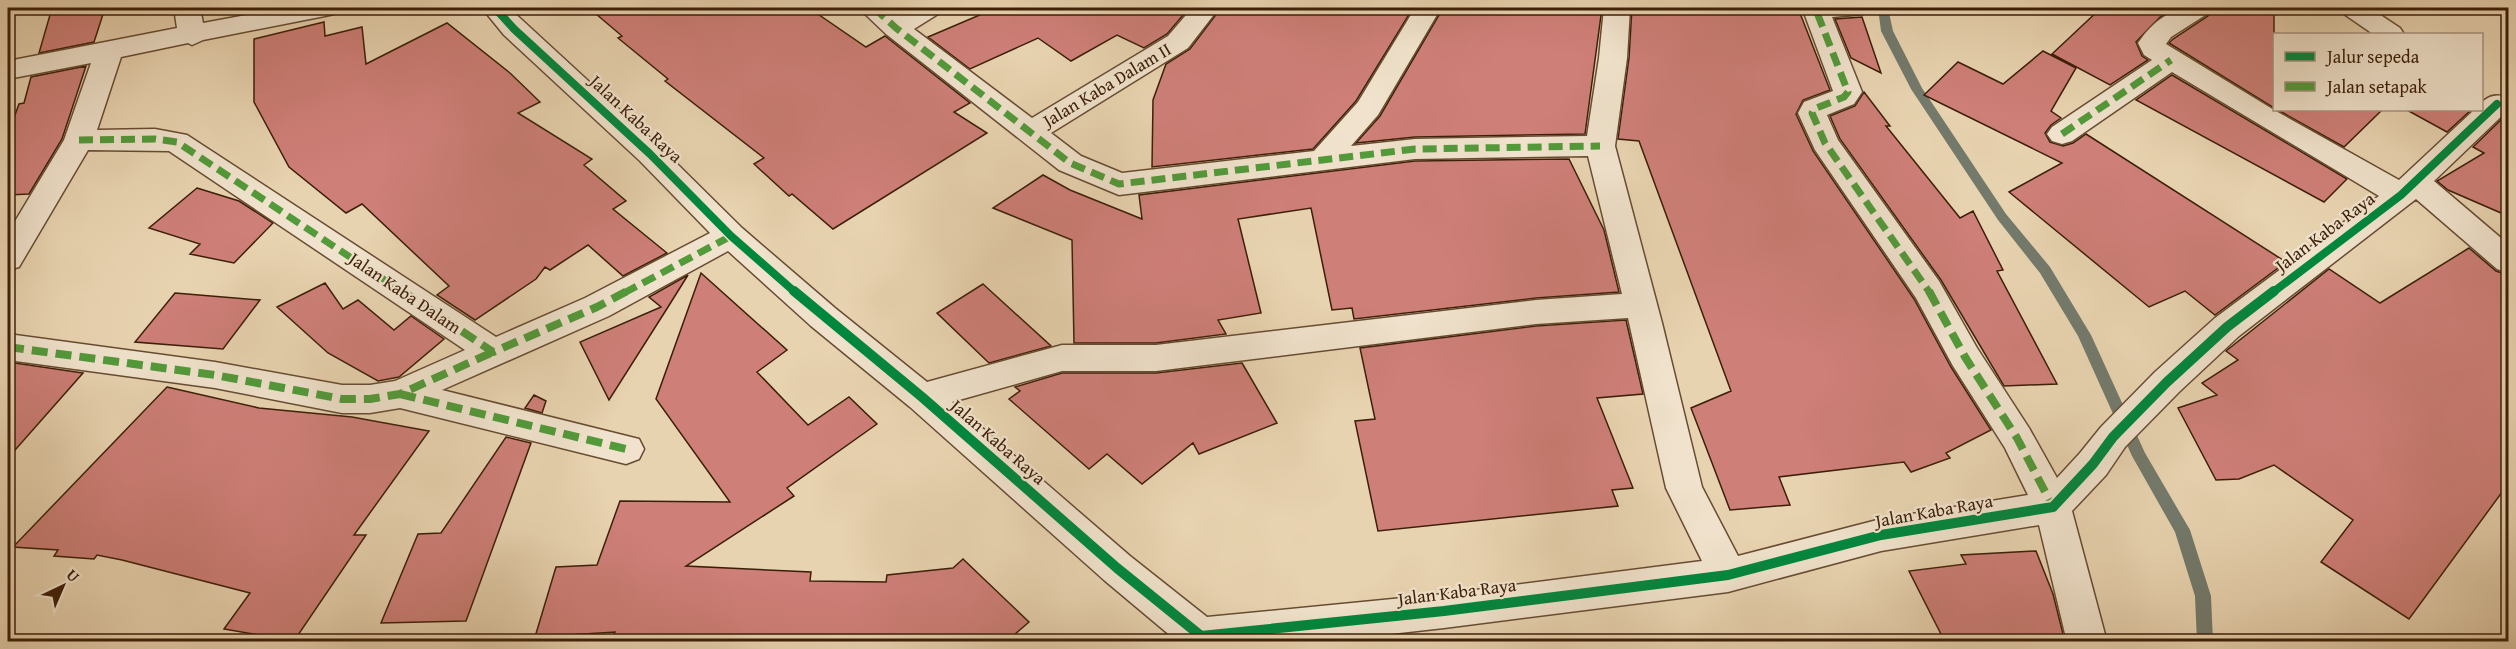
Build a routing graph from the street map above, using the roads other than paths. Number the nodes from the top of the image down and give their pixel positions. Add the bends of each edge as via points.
1 (187, 8) edge
2 (325, 8) edge
3 (495, 8) edge
4 (874, 8) edge
5 (929, 8) edge
6 (1206, 8) edge
7 (1428, 8) edge
8 (1617, 8) edge
9 (1854, 8) edge
10 (2198, 8) edge
11 (2353, 8) edge
12 (896, 28) junction
13 (2389, 33) edge
14 (192, 36) junction
15 (109, 51) junction
16 (2171, 60) junction
17 (8, 70) edge
18 (2496, 103) edge
19 (1029, 133) junction
20 (2062, 134) dead end
21 (79, 140) junction
22 (1600, 146) junction
23 (1322, 160) junction
24 (2408, 188) junction
25 (731, 236) junction
26 (8, 259) edge
27 (2508, 261) edge
28 (1640, 305) junction
29 (8, 347) edge
30 (493, 352) junction
31 (400, 394) junction
32 (922, 397) junction
33 (626, 449) dead end
34 (2053, 507) junction
35 (1728, 575) junction
36 (1194, 639) edge
37 (2087, 642) edge

1 - 14 street
2 - 14 street
3 - 25 street, Jalan Kaba Raya via 651,154
4 - 12 street
5 - 12 street
6 - 19 street, Jalan Kaba Dalam II via 1178,42
7 - 23 street via 1368,108
8 - 22 street
9 - 34 street via 1816,10 1848,92 1812,113 1825,143 1928,290 2017,438
10 - 16 street via 2161,31 2152,43 2154,49
11 - 13 street
12 - 19 street
14 - 15 street
15 - 17 street
15 - 21 street
16 - 20 street
16 - 24 street
18 - 24 street, Jalan Kaba Raya
19 - 23 street via 1070,163 1119,184
21 - 26 street
21 - 30 street, Jalan Kaba Dalam via 177,142
22 - 23 street via 1415,149
22 - 28 street
24 - 27 street
24 - 34 street, Jalan Kaba Raya via 2227,327 2113,437
25 - 30 street via 597,307
25 - 32 street, Jalan Kaba Raya
28 - 32 street via 1536,312 1156,358 1062,358
28 - 35 street via 1684,488
29 - 31 street via 215,375 342,399
30 - 31 street
31 - 33 street
32 - 36 street, Jalan Kaba Raya
34 - 35 street, Jalan Kaba Raya via 1881,536
34 - 37 street
35 - 36 street, Jalan Kaba Raya

